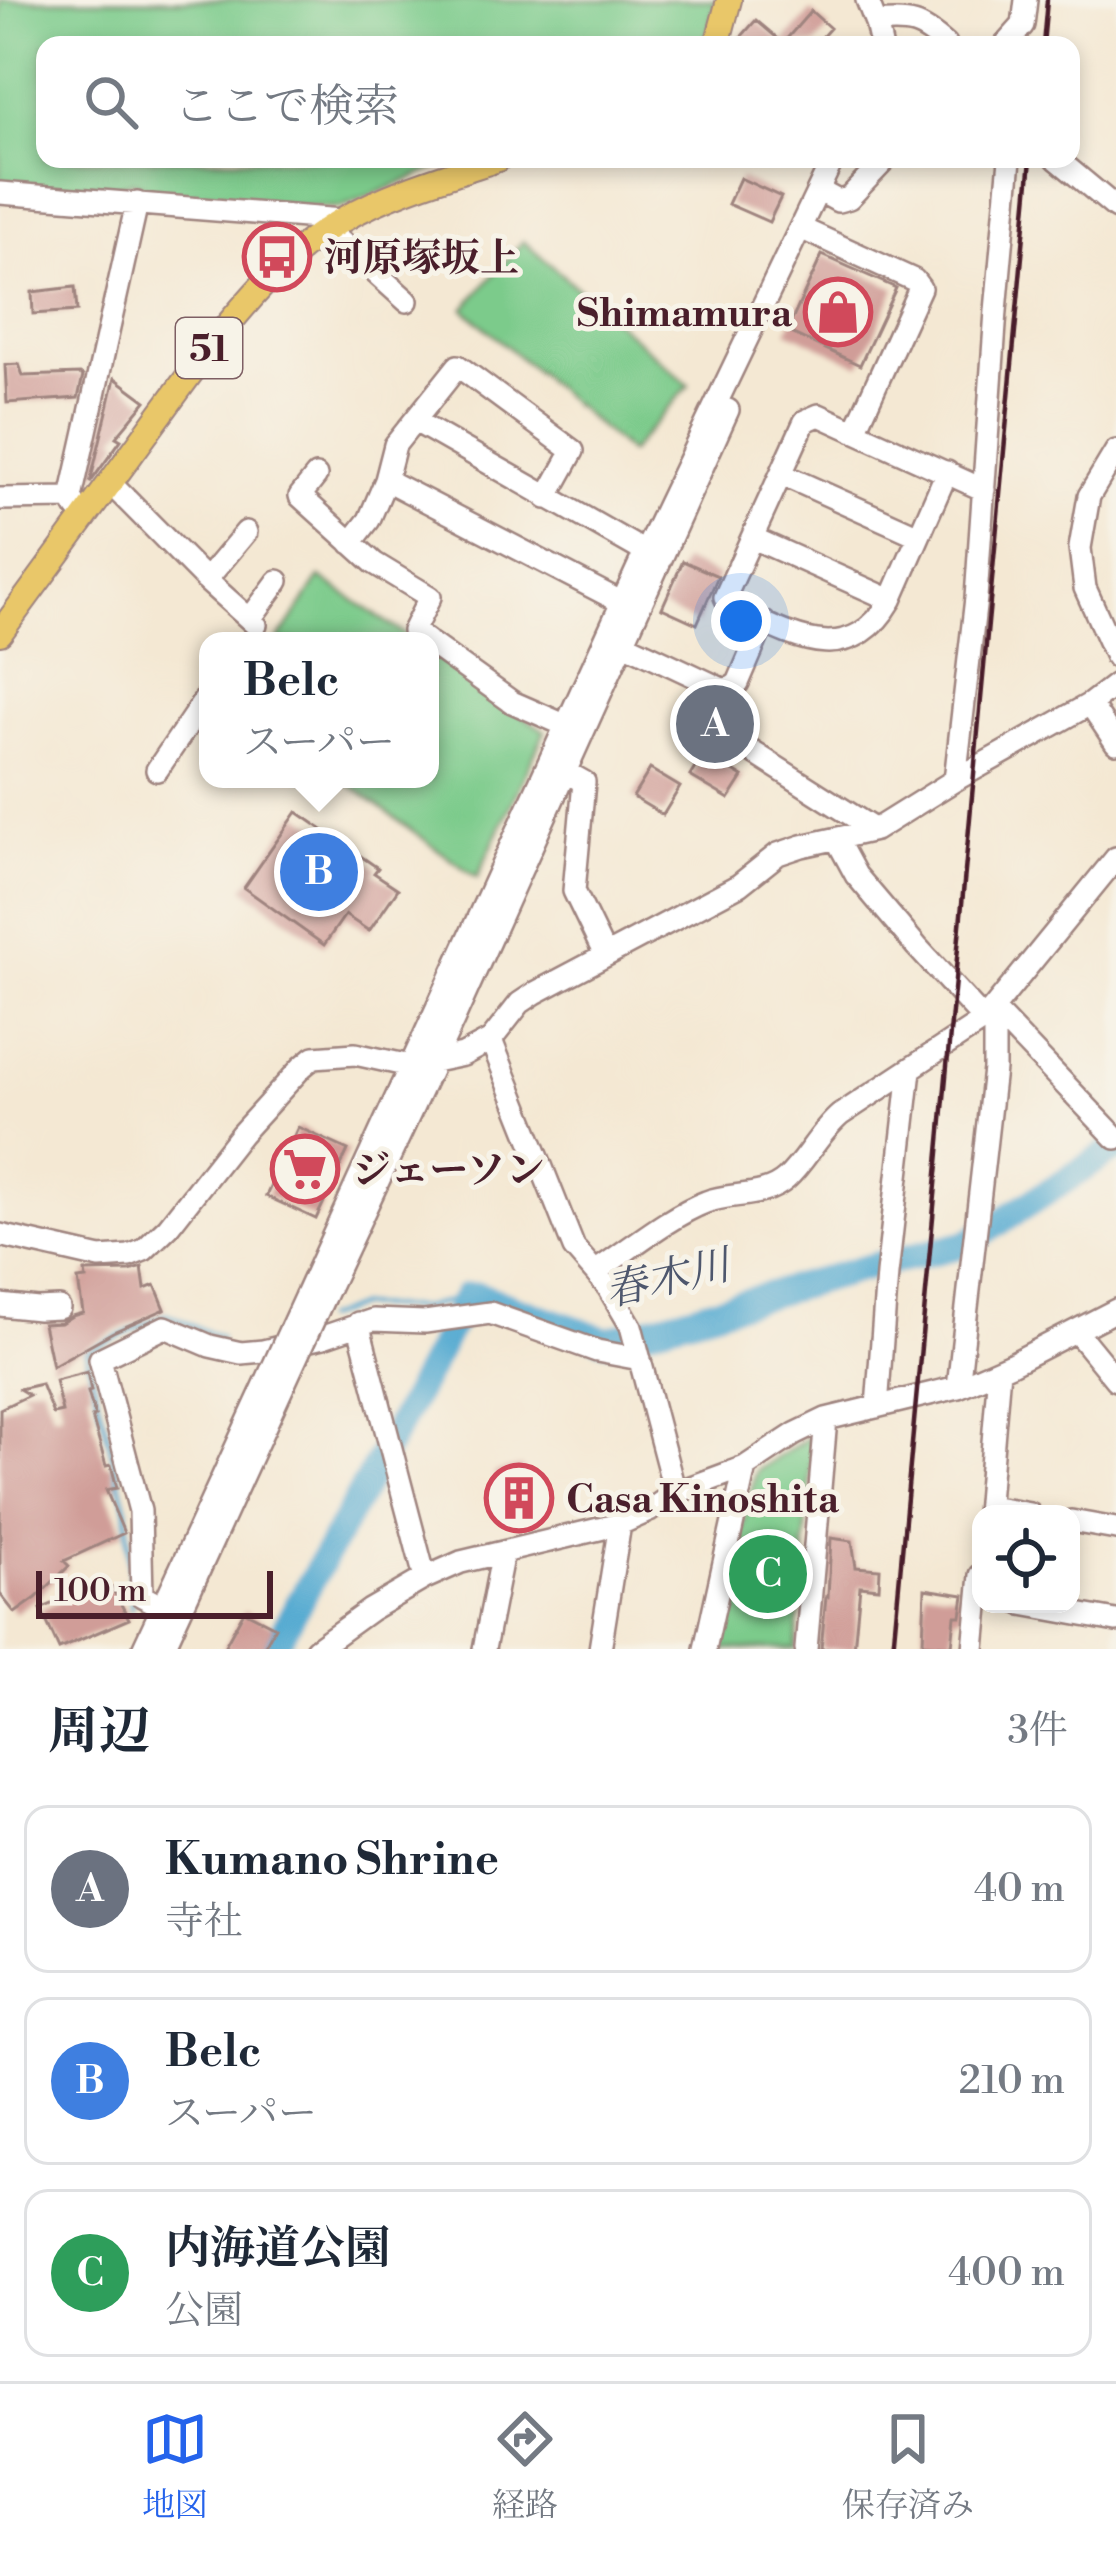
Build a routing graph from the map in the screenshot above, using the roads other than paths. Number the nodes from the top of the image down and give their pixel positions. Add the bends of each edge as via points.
1 (729, 0) edge
2 (867, 0) edge
3 (1026, 0) edge
4 (719, 36) edge
5 (876, 36) edge
6 (881, 36) edge
7 (936, 36) edge
8 (1013, 36) edge
9 (472, 168) edge
10 (828, 168) edge
11 (840, 168) edge
12 (877, 168) edge
13 (1009, 168) edge
14 (1068, 168) edge
15 (0, 194) edge
16 (827, 195) junction
17 (137, 203) junction
18 (1116, 208) edge
19 (335, 225) junction
20 (808, 232) junction
21 (407, 301) dead end
22 (415, 421) junction
23 (855, 431) junction
24 (1116, 451) edge
25 (947, 472) junction
26 (781, 474) junction
27 (316, 476) dead end
28 (386, 480) junction
29 (110, 482) junction
30 (984, 490) junction
31 (548, 498) junction
32 (0, 499) edge
33 (77, 509) junction
34 (246, 532) dead end
35 (919, 536) junction
36 (753, 538) junction
37 (351, 543) junction
38 (645, 552) junction
39 (206, 580) junction
40 (278, 580) dead end
41 (891, 601) junction
42 (622, 603) junction
43 (764, 622) junction
44 (414, 632) edge
45 (0, 633) edge
46 (624, 643) junction
47 (439, 649) edge
48 (1116, 657) edge
49 (1116, 684) edge
50 (1090, 704) junction
51 (199, 708) edge
52 (567, 726) junction
53 (1116, 743) edge
54 (740, 744) dead end
55 (158, 770) dead end
56 (566, 772) junction
57 (955, 779) junction
58 (875, 830) junction
59 (838, 840) junction
60 (1116, 858) edge
61 (605, 956) junction
62 (989, 1015) junction
63 (490, 1040) junction
64 (434, 1062) junction
65 (410, 1066) junction
66 (910, 1070) junction
67 (1112, 1134) edge
68 (0, 1235) edge
69 (596, 1272) junction
70 (315, 1296) junction
71 (0, 1305) edge
72 (59, 1308) dead end
73 (1116, 1310) edge
74 (358, 1323) junction
75 (1076, 1330) junction
76 (640, 1359) junction
77 (999, 1370) junction
78 (1116, 1380) edge
79 (958, 1387) junction
80 (877, 1407) junction
81 (826, 1419) junction
82 (745, 1467) junction
83 (675, 1493) junction
84 (988, 1505) edge
85 (1080, 1523) edge
86 (620, 1524) junction
87 (1116, 1529) edge
88 (503, 1552) junction
89 (187, 1576) junction
90 (425, 1578) junction
91 (163, 1607) junction
92 (978, 1613) edge
93 (1072, 1613) edge
94 (1116, 1621) edge
95 (143, 1649) edge
96 (163, 1649) edge
97 (316, 1649) edge
98 (484, 1649) edge
99 (599, 1649) edge
100 (705, 1649) edge
101 (806, 1649) edge
102 (974, 1649) edge

1 - 4 main road
2 - 5 street
3 - 8 street
6 - 7 street via 912,22
9 - 19 main road, 51
10 - 38 street
11 - 16 street
12 - 16 street via 849,198
13 - 30 street
14 - 18 street
15 - 17 street
16 - 20 street
17 - 19 street
17 - 33 street
19 - 21 street
19 - 29 main road, 51 via 234,317
20 - 23 street via 920,288
20 - 46 street
22 - 28 street via 394,445
22 - 31 street
22 - 31 street via 458,366 573,451
23 - 25 street
23 - 26 street via 811,416
24 - 48 street via 1089,496 1080,548 1085,588
25 - 30 street
25 - 35 street
26 - 35 street
26 - 36 street
27 - 37 street via 300,496
28 - 37 street
28 - 42 street
29 - 33 main road, 51
29 - 39 street
30 - 57 street
31 - 38 street
32 - 33 street
33 - 45 main road, 51
34 - 39 street
35 - 41 street
36 - 41 street
36 - 43 street via 725,597
37 - 44 street via 430,597
38 - 42 street
39 - 40 street via 253,622
41 - 43 street via 873,625 845,641 814,642
42 - 52 street
43 - 46 street via 730,688
46 - 56 street
47 - 52 street via 512,702
49 - 50 street
50 - 53 street
50 - 57 street
51 - 55 street
52 - 65 street
54 - 58 street
56 - 61 street via 584,782 574,891
56 - 64 street
57 - 58 street
58 - 59 street
59 - 61 street via 778,854 739,885
59 - 62 street via 856,875 917,947
60 - 62 street
61 - 63 street via 520,1003
62 - 66 street
62 - 67 street
62 - 79 street via 994,1069
63 - 64 street
63 - 69 street via 574,1248
64 - 65 street
64 - 70 street
65 - 68 street via 356,1054 314,1057 144,1250 100,1258
65 - 70 street
66 - 69 street via 824,1129 785,1181 708,1201
66 - 80 street
69 - 76 street via 631,1326
70 - 89 street, bridge
71 - 72 street
73 - 75 street
74 - 76 street via 477,1312
74 - 90 street
74 - 91 street via 242,1353 165,1328 100,1360 140,1511 142,1596
75 - 77 street
75 - 78 street
76 - 83 street
77 - 79 street
77 - 84 street
79 - 80 street
80 - 81 street
81 - 82 street
81 - 101 street
82 - 83 street
82 - 100 street
83 - 86 street
85 - 87 street
86 - 88 street
86 - 99 street
88 - 90 street
88 - 98 street
89 - 91 street
89 - 96 street
90 - 97 street
91 - 95 street
92 - 102 street
93 - 94 street

